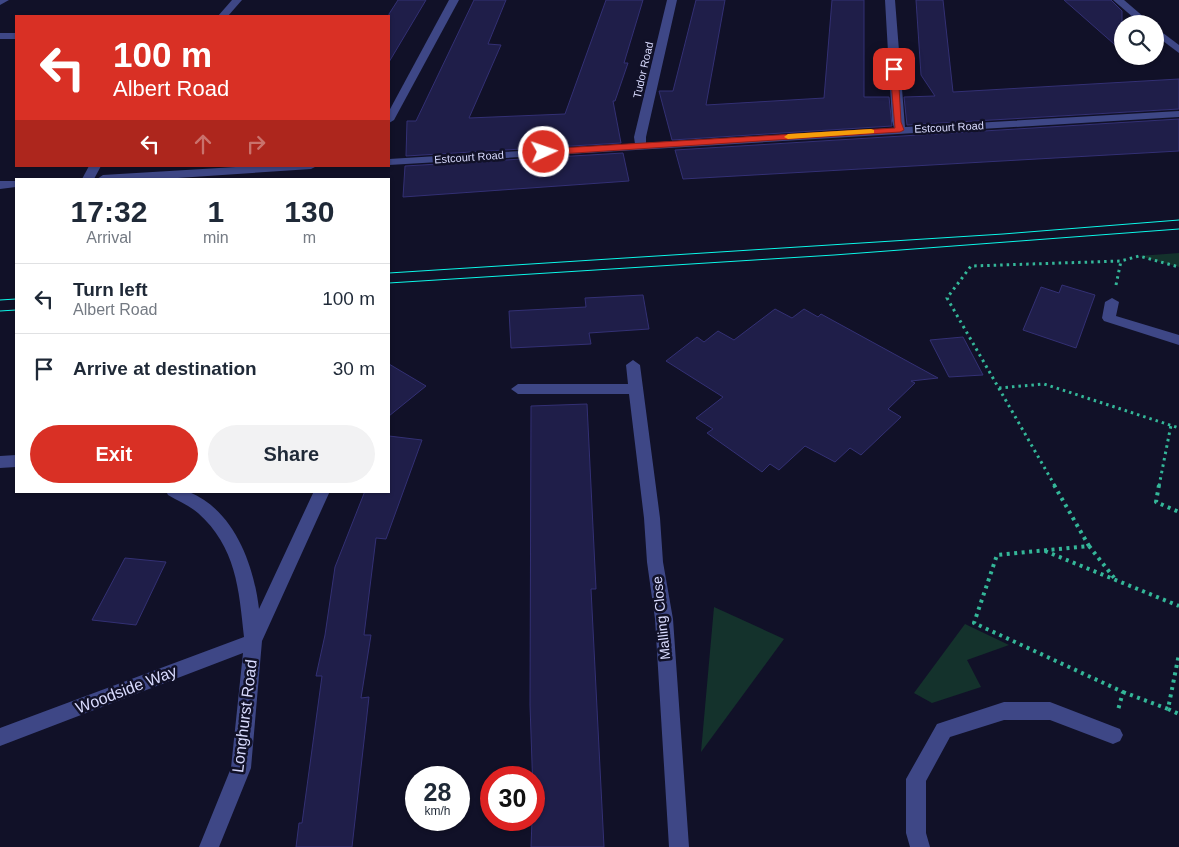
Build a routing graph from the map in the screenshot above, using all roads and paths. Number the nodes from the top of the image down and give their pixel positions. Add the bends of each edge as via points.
1 (4, 0) edge
2 (237, 0) edge
3 (454, 0) edge
4 (672, 0) edge
5 (890, 0) edge
6 (1118, 0) edge
7 (0, 2) edge
8 (224, 15) edge
9 (1136, 15) edge
10 (0, 36) edge
11 (15, 36) edge
12 (1164, 38) edge
13 (1179, 50) edge
14 (1179, 114) edge
15 (390, 118) edge
16 (900, 130) junction
17 (641, 146) junction
18 (390, 162) edge
19 (295, 167) edge
20 (118, 178) edge
21 (15, 184) edge
22 (0, 185) edge
23 (1179, 267) edge
24 (1112, 302) dead end
25 (1179, 340) edge
26 (632, 365) dead end
27 (999, 388) junction
28 (518, 389) dead end
29 (636, 389) junction
30 (1171, 425) junction
31 (1179, 428) edge
32 (15, 461) edge
33 (0, 462) edge
34 (177, 493) edge
35 (321, 493) edge
36 (1179, 512) edge
37 (1089, 546) junction
38 (1043, 550) junction
39 (1116, 580) junction
40 (1179, 606) edge
41 (253, 641) junction
42 (1179, 654) edge
43 (1123, 692) junction
44 (1168, 709) junction
45 (1179, 714) edge
46 (1113, 735) joint
47 (0, 737) edge
48 (209, 847) edge
49 (679, 847) edge
50 (920, 847) edge

1 - 7 street
2 - 8 street
3 - 15 street
4 - 17 street, Tudor Road via 640,137
5 - 16 street
6 - 9 street
10 - 11 street
12 - 13 street
14 - 16 street, Estcourt Road
16 - 17 street, Estcourt Road
17 - 18 street, Estcourt Road
19 - 20 street
21 - 22 street
23 - 27 path via 1139,256 1121,261 971,266 947,298
24 - 25 street via 1108,318
26 - 29 street, Malling Close
27 - 30 path via 1044,384
27 - 37 path
28 - 29 street
29 - 49 street, Malling Close via 664,619
30 - 31 path
30 - 36 path via 1156,502
32 - 33 street
34 - 41 street, Longhurst Road via 203,508 226,532 241,562
35 - 41 street, Longhurst Road
37 - 38 path
37 - 39 path
38 - 39 path
38 - 43 path via 997,555 974,623
39 - 40 path
41 - 47 street, Woodside Way
41 - 48 street, Longhurst Road via 241,768
42 - 44 path
43 - 44 path
43 - 46 path
44 - 45 path
46 - 50 street via 1050,710 1004,711 944,730 916,779 916,833

